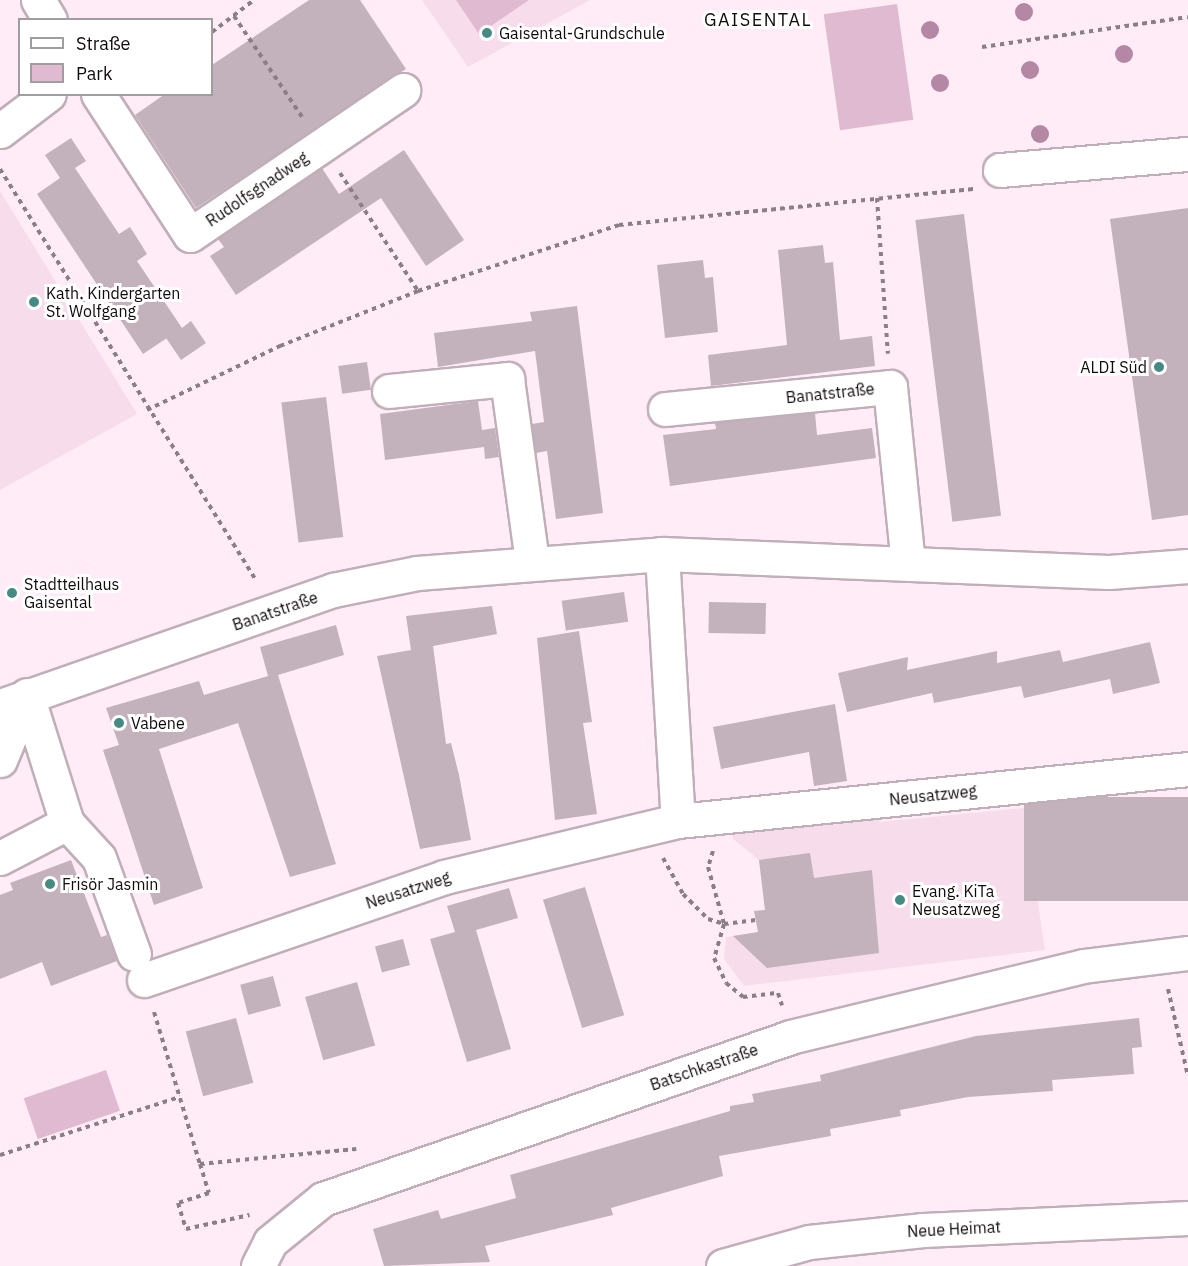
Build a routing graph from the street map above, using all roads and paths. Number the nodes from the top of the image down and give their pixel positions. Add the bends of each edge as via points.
1 (38, 0) edge
2 (254, 0) edge
3 (234, 16) junction
4 (1188, 17) edge
5 (49, 18) edge
6 (213, 31) edge
7 (981, 48) dead end
8 (403, 90) dead end
9 (47, 96) edge
10 (99, 96) edge
11 (292, 101) dead end
12 (0, 131) edge
13 (321, 146) junction
14 (1188, 154) edge
15 (0, 169) edge
16 (1000, 170) joint
17 (877, 198) junction
18 (418, 291) junction
19 (890, 387) junction
20 (389, 391) dead end
21 (665, 409) dead end
22 (147, 410) junction
23 (662, 555) junction
24 (532, 561) junction
25 (908, 563) junction
26 (1188, 566) edge
27 (268, 613) junction
28 (14, 701) edge
29 (0, 760) edge
30 (1188, 769) edge
31 (67, 823) junction
32 (665, 824) junction
33 (0, 858) edge
34 (708, 867) dead end
35 (756, 920) dead end
36 (724, 924) junction
37 (1174, 954) edge
38 (139, 967) junction
39 (778, 993) dead end
40 (1188, 1047) edge
41 (1182, 1048) junction
42 (1188, 1076) edge
43 (180, 1097) junction
44 (365, 1149) dead end
45 (0, 1155) edge
46 (200, 1164) junction
47 (1188, 1218) edge
48 (186, 1228) dead end
49 (258, 1266) edge
50 (723, 1266) edge

1 - 5 street
2 - 3 path
3 - 6 path
3 - 11 path
4 - 7 path
8 - 13 street, Rudolfsgnadweg
9 - 12 street
10 - 13 street, Rudolfsgnadweg via 190,235
13 - 18 path
14 - 16 street
15 - 22 path
16 - 17 path via 985,187
17 - 18 path via 620,225
17 - 19 path
18 - 22 path via 280,346
19 - 21 street, Banatstraße
19 - 25 street, Banatstraße
20 - 24 street via 507,379
22 - 27 path via 259,586
23 - 24 street, Banatstraße
23 - 25 street, Banatstraße
23 - 32 street
24 - 27 street, Banatstraße via 417,573 333,590
25 - 26 street, Banatstraße via 1109,572
27 - 28 street, Banatstraße
28 - 29 street
28 - 31 street
30 - 32 street, Neusatzweg
31 - 33 street
31 - 38 street via 99,858
32 - 36 path via 683,894 708,919
32 - 38 street, Neusatzweg via 444,877
34 - 36 path
35 - 36 path
36 - 39 path via 714,958 726,983 743,997
37 - 41 path
37 - 49 street, Batschkastraße via 1083,966 790,1037 323,1198 270,1242
38 - 43 path
40 - 41 path
41 - 42 path
43 - 45 path
43 - 46 path
44 - 46 path
46 - 48 path via 209,1193 178,1203
47 - 50 street, Neue Heimat via 923,1230 809,1242

